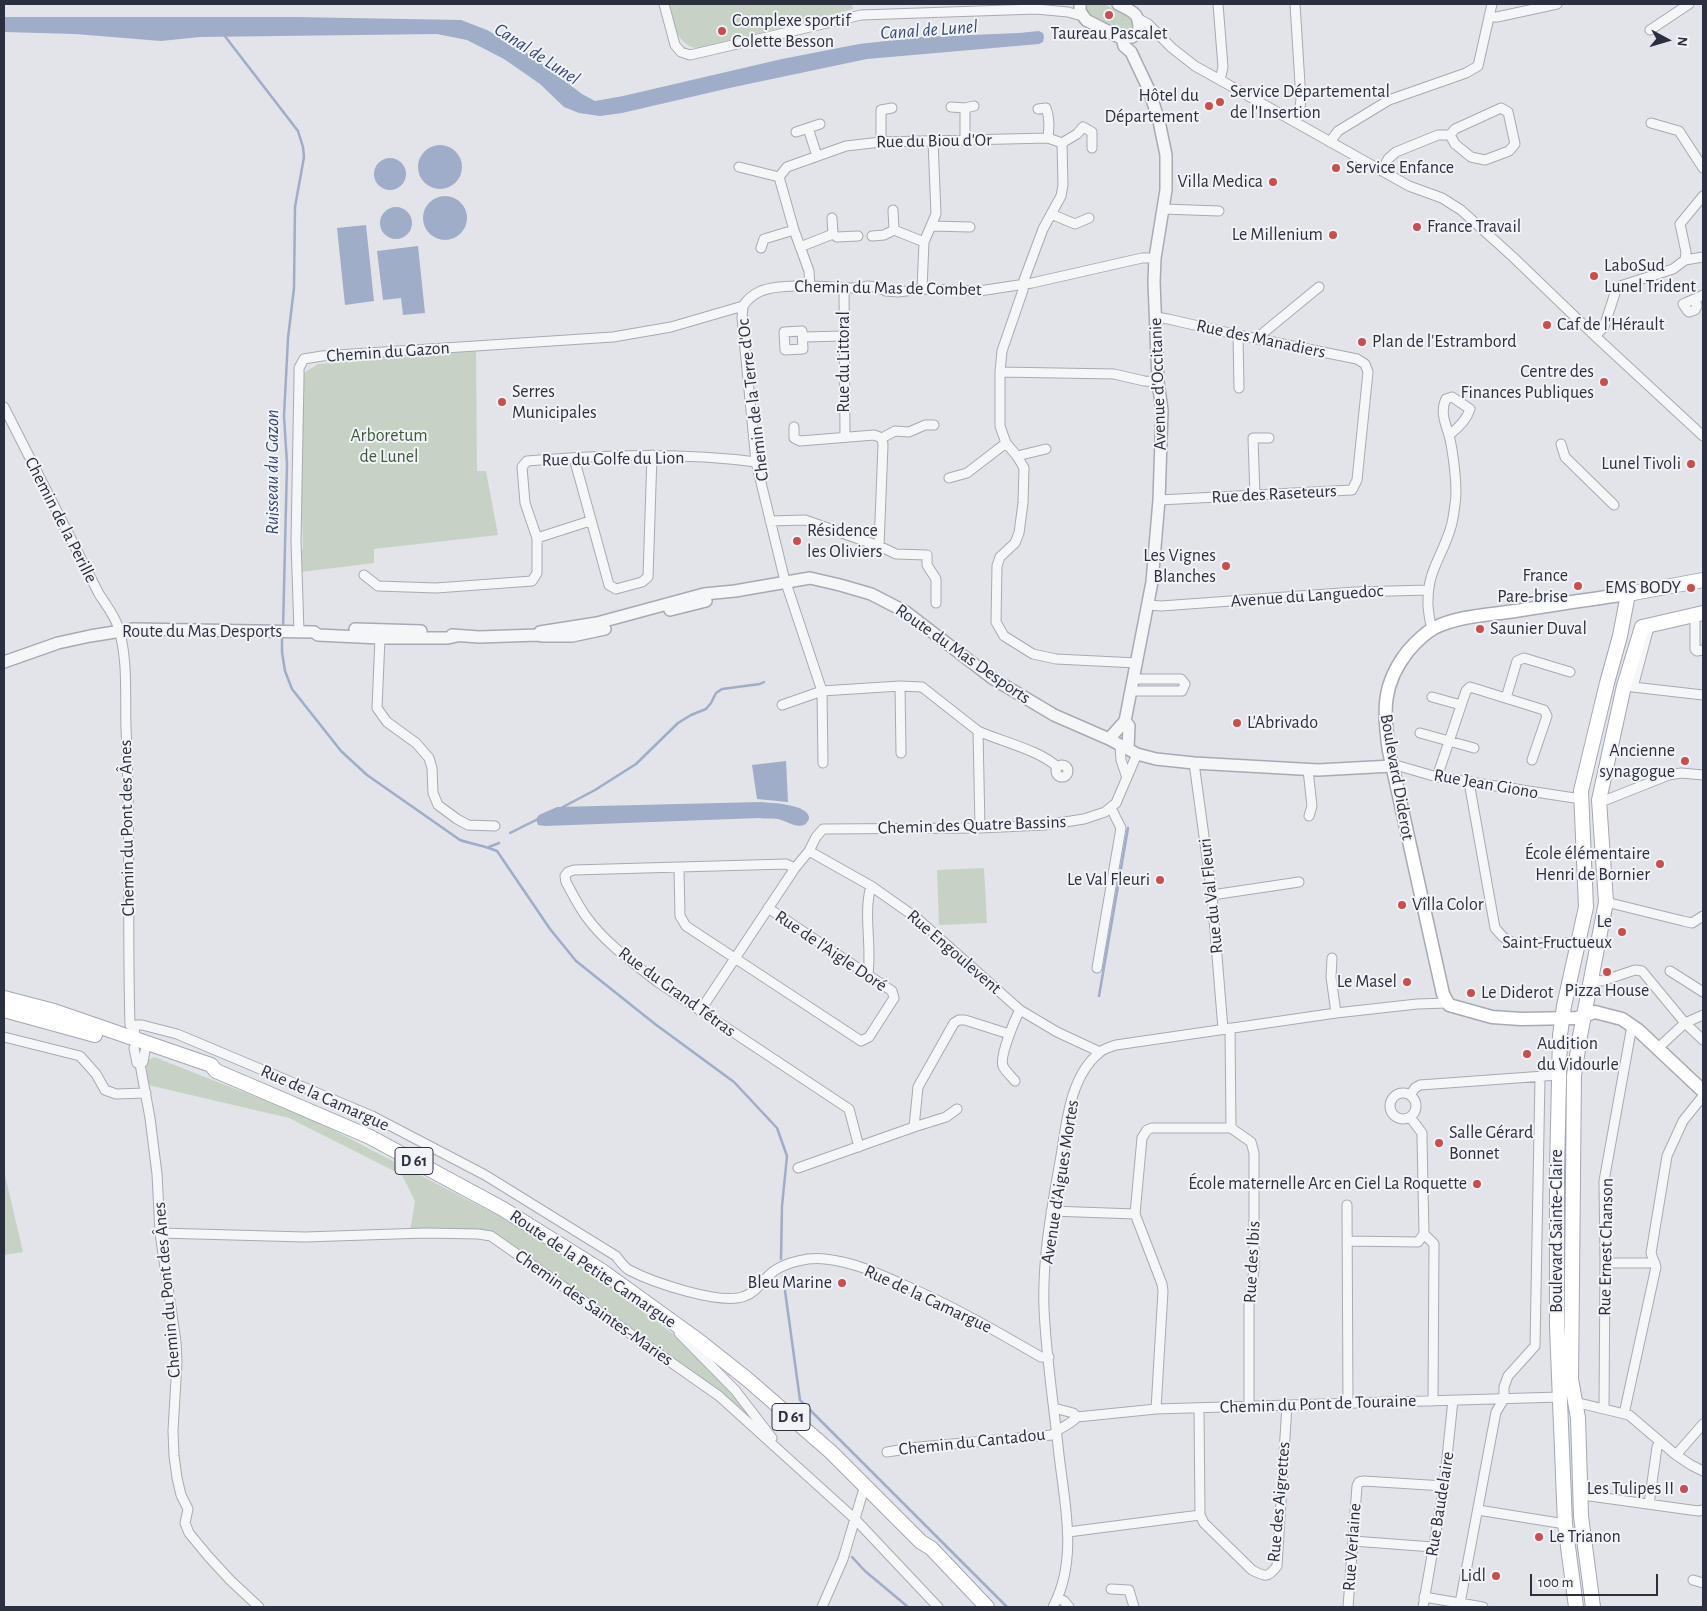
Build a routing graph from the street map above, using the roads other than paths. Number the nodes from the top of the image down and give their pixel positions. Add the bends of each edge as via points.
1 (664, 4) edge
2 (1118, 4) edge
3 (1218, 4) edge
4 (1294, 4) edge
5 (1492, 4) edge
6 (1557, 4) edge
7 (1689, 4) edge
8 (1080, 9) edge
9 (1489, 16) junction
10 (1650, 30) dead end
11 (1133, 32) junction
12 (1220, 80) junction
13 (950, 107) dead end
14 (892, 108) dead end
15 (1038, 108) dead end
16 (1295, 122) junction
17 (820, 124) dead end
18 (1651, 124) dead end
19 (808, 128) junction
20 (796, 132) dead end
21 (1450, 135) junction
22 (1048, 138) junction
23 (933, 141) junction
24 (965, 141) junction
25 (881, 142) junction
26 (1330, 142) junction
27 (1062, 143) junction
28 (1092, 148) dead end
29 (817, 156) junction
30 (739, 167) dead end
31 (1703, 168) edge
32 (1382, 171) junction
33 (779, 177) junction
34 (1703, 196) edge
35 (1163, 209) junction
36 (894, 210) dead end
37 (1219, 211) dead end
38 (1051, 214) junction
39 (832, 218) dead end
40 (1088, 218) dead end
41 (932, 226) junction
42 (970, 227) dead end
43 (794, 230) junction
44 (894, 230) junction
45 (833, 234) junction
46 (858, 236) dead end
47 (872, 236) dead end
48 (924, 242) junction
49 (800, 247) junction
50 (761, 248) dead end
51 (1703, 256) edge
52 (1155, 258) junction
53 (1685, 260) junction
54 (1023, 284) junction
55 (810, 287) junction
56 (1319, 287) dead end
57 (844, 288) junction
58 (922, 289) junction
59 (743, 306) junction
60 (1156, 318) junction
61 (1238, 335) junction
62 (844, 336) junction
63 (1595, 336) junction
64 (803, 337) dead end
65 (1257, 338) junction
66 (1365, 364) joint
67 (1000, 372) junction
68 (1158, 382) junction
69 (1239, 388) dead end
70 (4, 407) edge
71 (934, 425) dead end
72 (794, 426) dead end
73 (1448, 435) dead end
74 (1703, 436) edge
75 (845, 437) junction
76 (882, 438) junction
77 (1269, 438) dead end
78 (1006, 443) junction
79 (1561, 444) dead end
80 (1046, 449) dead end
81 (652, 455) junction
82 (1017, 456) junction
83 (574, 458) junction
84 (756, 462) junction
85 (949, 478) dead end
86 (1255, 495) junction
87 (1158, 500) junction
88 (1614, 505) dead end
89 (590, 521) junction
90 (770, 521) junction
91 (538, 538) junction
92 (879, 546) junction
93 (364, 575) dead end
94 (1703, 580) edge
95 (786, 582) junction
96 (1428, 590) junction
97 (1628, 594) junction
98 (936, 604) dead end
99 (1148, 605) junction
100 (1698, 615) edge
101 (1433, 628) junction
102 (120, 631) junction
103 (296, 632) junction
104 (380, 634) junction
105 (1703, 650) edge
106 (4, 662) edge
107 (1136, 663) junction
108 (1570, 672) dead end
109 (1134, 679) junction
110 (900, 686) junction
111 (1628, 686) junction
112 (822, 691) junction
113 (1131, 691) junction
114 (1703, 695) edge
115 (1432, 697) dead end
116 (1506, 698) junction
117 (782, 705) dead end
118 (1461, 705) junction
119 (1125, 721) junction
120 (978, 731) junction
121 (1420, 733) dead end
122 (1108, 738) junction
123 (1449, 741) junction
124 (1474, 748) dead end
125 (1128, 749) junction
126 (901, 753) dead end
127 (1532, 760) dead end
128 (823, 763) dead end
129 (1194, 763) junction
130 (1392, 766) junction
131 (1057, 767) dead end
132 (1308, 770) junction
133 (1703, 775) edge
134 (1436, 777) junction
135 (1127, 778) junction
136 (1469, 782) junction
137 (1580, 799) junction
138 (1599, 800) junction
139 (1111, 808) junction
140 (1309, 816) dead end
141 (495, 826) dead end
142 (980, 828) junction
143 (809, 851) junction
144 (679, 868) junction
145 (795, 868) junction
146 (1299, 882) dead end
147 (871, 886) junction
148 (1212, 895) junction
149 (1606, 902) junction
150 (768, 908) junction
151 (1703, 916) edge
152 (1577, 943) junction
153 (1332, 958) dead end
154 (735, 959) junction
155 (1097, 968) dead end
156 (1670, 971) dead end
157 (868, 974) junction
158 (1591, 979) junction
159 (1703, 992) edge
160 (4, 998) edge
161 (1447, 1003) junction
162 (4, 1010) edge
163 (1020, 1010) junction
164 (700, 1011) junction
165 (1336, 1013) junction
166 (1703, 1015) edge
167 (1584, 1017) junction
168 (1562, 1019) junction
169 (1684, 1022) junction
170 (1634, 1028) junction
171 (1226, 1029) junction
172 (1009, 1034) junction
173 (4, 1037) edge
174 (1703, 1040) edge
175 (134, 1043) junction
176 (1657, 1049) junction
177 (1100, 1052) junction
178 (1558, 1075) junction
179 (1574, 1076) junction
180 (1540, 1077) junction
181 (1015, 1081) dead end
182 (1703, 1091) edge
183 (146, 1093) junction
184 (1410, 1094) junction
185 (1703, 1096) edge
186 (957, 1109) dead end
187 (1410, 1117) junction
188 (914, 1127) junction
189 (1231, 1128) junction
190 (859, 1147) junction
191 (798, 1168) dead end
192 (1347, 1205) dead end
193 (1051, 1211) junction
194 (1135, 1214) junction
195 (160, 1234) junction
196 (1424, 1234) junction
197 (1348, 1241) junction
198 (1605, 1263) junction
199 (1655, 1263) junction
200 (650, 1306) junction
201 (1049, 1357) junction
202 (1563, 1390) junction
203 (1504, 1399) junction
204 (1453, 1400) junction
205 (1432, 1401) junction
206 (1575, 1402) junction
207 (1348, 1404) junction
208 (1288, 1405) junction
209 (1249, 1406) junction
210 (1054, 1408) junction
211 (1198, 1408) junction
212 (1156, 1409) junction
213 (1604, 1410) junction
214 (1624, 1414) junction
215 (1077, 1417) junction
216 (1703, 1424) edge
217 (1057, 1431) junction
218 (1660, 1442) junction
219 (887, 1452) dead end
220 (1676, 1455) junction
221 (785, 1456) junction
222 (1703, 1471) edge
223 (865, 1485) junction
224 (1444, 1486) junction
225 (1581, 1496) junction
226 (1649, 1504) junction
227 (1478, 1510) junction
228 (1703, 1510) edge
229 (1200, 1515) junction
230 (855, 1519) junction
231 (1565, 1524) junction
232 (1068, 1532) junction
233 (1353, 1541) junction
234 (921, 1542) junction
235 (1433, 1547) junction
236 (1693, 1580) dead end
237 (1703, 1583) edge
238 (1111, 1589) dead end
239 (1058, 1598) junction
240 (1424, 1598) junction
241 (1460, 1603) junction
242 (259, 1607) edge
243 (822, 1607) edge
244 (938, 1607) edge
245 (976, 1607) edge
246 (988, 1607) edge
247 (1053, 1607) edge
248 (1069, 1607) edge
249 (1134, 1607) edge
250 (1348, 1607) edge
251 (1422, 1607) edge
252 (1483, 1607) edge
253 (1576, 1607) edge
254 (1593, 1607) edge

1 - 8 street via 675,45 690,55 861,14 1036,9 1068,12
2 - 11 street via 1136,14
3 - 12 street via 1223,67
4 - 16 street via 1301,100
5 - 9 street
6 - 9 street via 1497,18
7 - 10 street
8 - 11 street via 1086,20
9 - 26 street via 1478,66 1389,100 1338,131
11 - 12 street via 1153,30 1195,66
11 - 35 street, Avenue d'Occitanie via 1131,52 1149,90 1166,155
12 - 16 street
13 - 24 street via 970,107
14 - 25 street via 882,110
15 - 22 street via 1046,108 1048,112
16 - 26 street
17 - 19 street
18 - 31 street via 1679,131
19 - 20 street
19 - 29 street
21 - 21 street via 1455,144 1471,156 1485,160 1509,152 1515,144 1508,112 1501,108 1454,129
21 - 32 street via 1438,135 1396,152
22 - 24 street, Rue du Biou d'Or
22 - 27 street, Rue du Biou d'Or
23 - 24 street, Rue du Biou d'Or
23 - 25 street, Rue du Biou d'Or
23 - 41 street via 936,214
25 - 29 street, Rue du Biou d'Or via 846,146
26 - 32 street
27 - 28 street via 1083,127 1092,132
27 - 38 street via 1063,185
29 - 33 street, Rue du Biou d'Or via 787,167
30 - 33 street
32 - 63 street via 1461,210
33 - 43 street
34 - 53 street via 1680,224
35 - 37 street
35 - 52 street, Avenue d'Occitanie
36 - 44 street
38 - 40 street via 1075,224
38 - 54 street
39 - 45 street
41 - 42 street
41 - 48 street
43 - 49 street
43 - 50 street via 764,239
44 - 47 street
44 - 48 street
45 - 46 street via 837,237
45 - 49 street
48 - 58 street
49 - 55 street via 809,271
51 - 53 street
52 - 54 street, Chemin du Mas de Combet via 1142,258
52 - 60 street, Avenue d'Occitanie
53 - 63 street via 1673,269 1617,287 1604,327
54 - 58 street, Chemin du Mas de Combet via 979,291
54 - 67 street via 1002,351
55 - 57 street, Chemin du Mas de Combet
55 - 59 street, Chemin du Mas de Combet via 783,287 761,292
56 - 65 street
57 - 58 street, Chemin du Mas de Combet via 872,286 898,292
57 - 62 street, Rue du Littoral
59 - 84 street, Chemin de la Terre d'Oc
59 - 103 street, Chemin du Gazon via 672,327 613,337 304,359 299,373
60 - 61 street, Rue des Manadiers
60 - 68 street, Avenue d'Occitanie
61 - 65 street, Rue des Manadiers
61 - 69 street
62 - 64 street
62 - 75 street, Rue du Littoral
63 - 74 street
65 - 66 street, Rue des Manadiers via 1357,359
66 - 86 street, Rue des Raseteurs via 1368,372 1356,480 1352,490
67 - 68 street via 1114,374 1144,382
67 - 78 street via 1000,426
68 - 87 street, Avenue d'Occitanie via 1162,410
70 - 102 street, Chemin de la Perille via 98,594
71 - 76 street via 895,432
72 - 75 street via 794,438 800,441
73 - 96 street via 1456,499 1451,529
75 - 76 street via 874,435
76 - 92 street
77 - 86 street via 1253,438
78 - 82 street
78 - 85 street via 967,473
79 - 88 street via 1565,456
80 - 82 street
81 - 83 street, Rue du Golfe du Lion
81 - 84 street, Rue du Golfe du Lion
81 - 89 street via 648,577 642,582 616,589 609,585
82 - 107 street via 1024,468 1019,533 1015,543 1000,556 997,566 996,622 1004,636 1033,654 1056,659
83 - 89 street
83 - 91 street, Rue du Golfe du Lion via 528,461 522,467 525,503
84 - 90 street, Chemin de la Terre d'Oc
86 - 87 street, Rue des Raseteurs
87 - 99 street, Avenue d'Occitanie
89 - 91 street
90 - 92 street via 805,520
90 - 95 street, Chemin de la Terre d'Oc
91 - 93 street, Rue du Golfe du Lion via 537,572 532,581 436,588 378,586
92 - 98 street via 896,554 927,555 927,565 936,579
94 - 97 main road, Boulevard Diderot
95 - 104 street, Route du Mas Desports via 679,604 584,634 448,638
95 - 112 street, Chemin de la Terre d'Oc
95 - 122 street, Route du Mas Desports via 810,578 871,594 906,612 992,678 1054,715
96 - 99 street, Avenue du Languedoc
96 - 101 street via 1428,610
97 - 101 main road, Boulevard Diderot via 1461,619
97 - 137 main road, Boulevard Sainte-Claire
99 - 107 street, Avenue d'Occitanie
100 - 105 street via 1694,649 1697,652
100 - 111 main road, Boulevard Sainte-Claire via 1642,627
101 - 130 main road, Boulevard Diderot via 1405,655 1387,691 1385,722
102 - 103 street, Route du Mas Desports
102 - 106 street, Route du Mas Desports via 58,644
102 - 175 street, Chemin du Pont des Ânes via 124,656 129,784 128,957
103 - 104 street, Route du Mas Desports via 335,629
104 - 141 street via 377,708 387,722 416,743 429,758 433,794 438,805 468,825
107 - 109 street, Avenue d'Occitanie
108 - 116 street via 1524,658 1517,661
109 - 113 street, Avenue d'Occitanie
109 - 113 street via 1180,679 1185,684 1182,691
110 - 112 street
110 - 120 street via 922,688
110 - 126 street
111 - 114 street
111 - 138 main road, Boulevard Sainte-Claire
112 - 117 street
112 - 128 street, Chemin de la Terre d'Oc
113 - 119 street, Avenue d'Occitanie
115 - 118 street
116 - 118 street via 1470,687
116 - 127 street via 1544,710 1547,716
118 - 123 street
119 - 122 street
119 - 125 street, Avenue d'Occitanie
120 - 131 street via 1026,749
120 - 142 street
121 - 123 street
122 - 125 street, Route du Mas Desports
123 - 124 street
123 - 134 street
125 - 129 street, Route du Mas Desports via 1156,760
125 - 135 street
125 - 135 street via 1121,760
129 - 132 street, Route du Mas Desports
129 - 148 street, Rue du Val Fleuri
130 - 132 street, Route du Mas Desports
130 - 134 street, Rue Jean Giono
130 - 161 main road, Boulevard Diderot
132 - 140 street via 1312,806
133 - 138 street via 1669,775
134 - 136 street, Rue Jean Giono
135 - 139 street
136 - 137 street, Rue Jean Giono
136 - 152 street via 1494,928 1513,943
137 - 138 main road
137 - 152 main road, Boulevard Sainte-Claire via 1586,907
138 - 149 main road, Boulevard Sainte-Claire
139 - 142 street, Chemin des Quatre Bassins via 1098,816 1070,822
139 - 155 street via 1121,828
142 - 143 street, Chemin des Quatre Bassins via 823,830
143 - 145 street
143 - 147 street, Rue Engoulevent
144 - 145 street, Rue du Grand Tétras via 786,864
144 - 154 street via 680,916 686,926
144 - 164 street, Rue du Grand Tétras via 574,870 565,876 584,914 605,938 659,983
145 - 150 street
146 - 148 street
147 - 157 street via 868,897
147 - 163 street, Rue Engoulevent via 918,919
148 - 171 street, Rue du Val Fleuri
149 - 151 street via 1683,921 1692,922
149 - 158 main road, Boulevard Sainte-Claire
150 - 154 street
150 - 157 street, Rue de l'Aigle Doré
152 - 168 main road, Boulevard Sainte-Claire
153 - 165 street
154 - 157 street, Rue de l'Aigle Doré via 861,1042 869,1037 894,998 892,991
154 - 164 street
156 - 159 street
158 - 167 main road, Boulevard Sainte-Claire
158 - 169 street via 1602,981 1635,970 1642,971
160 - 175 main road, Route de la Petite Camargue / D 61 via 54,1011
161 - 165 street
161 - 168 main road via 1492,1017
162 - 175 main road, Route de la Petite Camargue / D 61
163 - 172 street
163 - 177 street, Rue Engoulevent
164 - 190 street, Rue du Grand Tétras via 849,1109
165 - 171 street
166 - 169 street
167 - 168 main road
167 - 170 main road via 1594,1012 1622,1019
167 - 179 main road, Boulevard Sainte-Claire
168 - 178 main road, Boulevard Sainte-Claire
169 - 174 street
169 - 176 street
170 - 176 main road
170 - 198 street, Rue Ernest Chanson via 1604,1181
171 - 177 street via 1116,1045
171 - 189 street, Rue du Val Fleuri
172 - 181 street via 1002,1065
172 - 188 street via 965,1020 954,1023 918,1087
173 - 183 street via 80,1056 105,1090 110,1092
175 - 183 street, Chemin du Pont des Ânes
175 - 200 main road, Route de la Petite Camargue / D 61 via 210,1074 216,1071 370,1137 474,1192 602,1271
175 - 201 street, Rue de la Camargue via 154,1028 177,1034 372,1116 485,1175 616,1256 627,1269 672,1286 724,1299 739,1298 787,1265 823,1258 870,1270 956,1309 1041,1357
176 - 182 main road
177 - 193 street, Avenue d'Aigues Mortes via 1085,1068 1073,1095
178 - 179 main road
178 - 180 street
178 - 202 main road, Boulevard Sainte-Claire via 1556,1317
179 - 202 main road, Boulevard Sainte-Claire
180 - 184 street via 1420,1085
180 - 203 street via 1535,1346 1508,1376
183 - 195 street, Chemin du Pont des Ânes via 157,1174
184 - 187 street via 1416,1104
184 - 187 street via 1399,1093 1390,1104 1395,1116
185 - 199 street via 1683,1121 1667,1156 1651,1253
186 - 188 street via 946,1117
187 - 196 street via 1422,1134
188 - 190 street
189 - 194 street via 1147,1130 1142,1138
189 - 209 street, Rue des Ibis via 1250,1142 1254,1153
190 - 191 street
192 - 197 street
193 - 194 street
193 - 201 street, Avenue d'Aigues Mortes via 1044,1289
194 - 212 street via 1162,1284
195 - 221 street, Chemin des Saintes-Maries via 306,1237 425,1233 491,1236 719,1396
195 - 242 street, Chemin du Pont des Ânes via 176,1342 174,1456 181,1495 188,1509 185,1523 208,1556
196 - 197 street via 1418,1242
196 - 205 street via 1434,1244
197 - 207 street
198 - 199 street
198 - 213 street, Rue Ernest Chanson
199 - 214 street
200 - 221 street via 735,1390
200 - 223 main road, Route de la Petite Camargue / D 61 via 747,1379
201 - 210 street, Avenue d'Aigues Mortes
202 - 203 street, Chemin du Pont de Touraine
202 - 206 main road, Boulevard Sainte-Claire
202 - 231 main road, Boulevard Sainte-Claire
203 - 204 street, Chemin du Pont de Touraine
203 - 227 street via 1496,1412
204 - 205 street, Chemin du Pont de Touraine
204 - 224 street, Rue Baudelaire
205 - 207 street, Chemin du Pont de Touraine
206 - 213 street
206 - 225 main road, Boulevard Sainte-Claire
207 - 208 street, Chemin du Pont de Touraine
208 - 209 street, Chemin du Pont de Touraine
208 - 229 street, Rue des Aigrettes via 1276,1566 1271,1574 1262,1575 1252,1570 1204,1523
209 - 211 street, Chemin du Pont de Touraine
210 - 215 street, Chemin du Pont de Touraine
210 - 217 street, Avenue d'Aigues Mortes
211 - 212 street, Chemin du Pont de Touraine
211 - 229 street
212 - 215 street, Chemin du Pont de Touraine
213 - 214 street
214 - 218 street
215 - 217 street, Chemin du Pont de Touraine
216 - 220 street
217 - 219 street, Chemin du Cantadou via 1052,1435
217 - 232 street, Avenue d'Aigues Mortes
218 - 220 street
218 - 226 street
220 - 222 street
221 - 230 street, Chemin des Saintes-Maries
223 - 230 street
223 - 234 main road, Route de la Petite Camargue / D 61
224 - 233 street, Rue Verlaine via 1359,1482
224 - 235 street, Rue Baudelaire
225 - 226 street
225 - 254 main road, Boulevard Sainte-Claire
226 - 228 street
227 - 231 street
227 - 241 street
229 - 232 street
230 - 243 street via 843,1559
230 - 244 street, Chemin des Saintes-Maries
231 - 253 main road, Boulevard Sainte-Claire
232 - 239 street, Avenue d'Aigues Mortes via 1067,1565
233 - 235 street
233 - 250 street, Rue Verlaine
234 - 245 main road, Route de la Petite Camargue / D 61 via 927,1553
234 - 246 main road, Route de la Petite Camargue / D 61 via 931,1548
235 - 240 street, Rue Baudelaire
236 - 237 street
238 - 249 street via 1129,1590
239 - 247 street, Avenue d'Aigues Mortes
239 - 248 street
240 - 241 street
240 - 251 street, Rue Baudelaire
241 - 252 street

